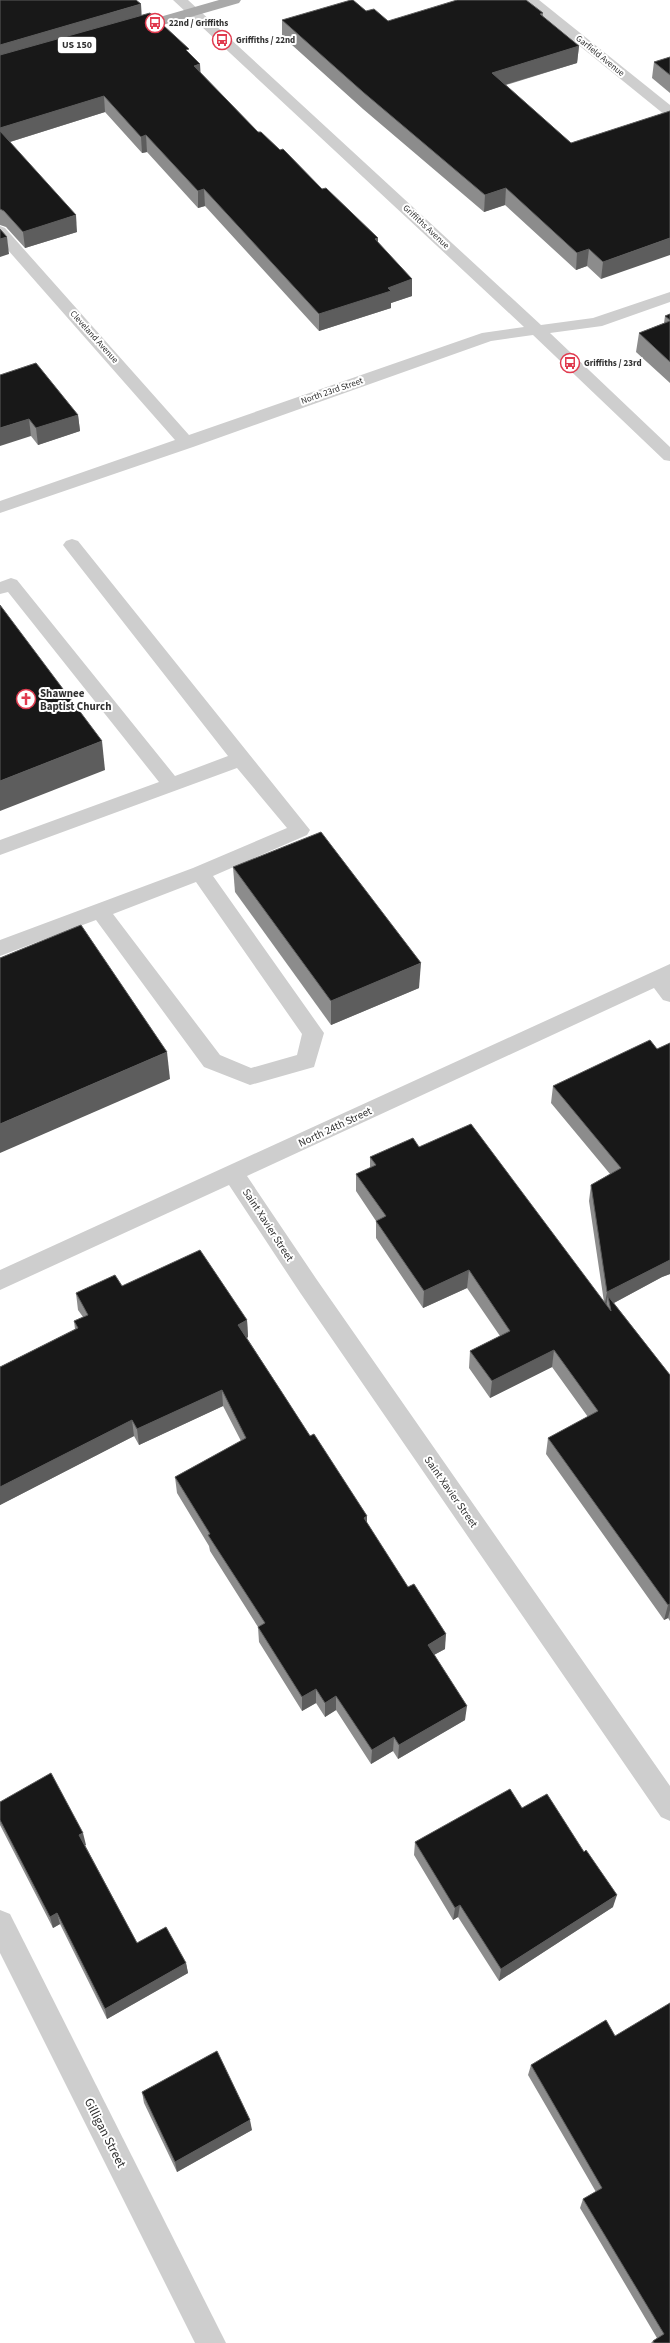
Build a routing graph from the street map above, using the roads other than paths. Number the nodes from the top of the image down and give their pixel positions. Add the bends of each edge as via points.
1 (180, 0) edge
2 (234, 0) edge
3 (530, 0) edge
4 (192, 12) junction
5 (119, 33) edge
6 (670, 112) edge
7 (0, 231) edge
8 (670, 297) edge
9 (538, 331) junction
10 (187, 443) junction
11 (670, 456) edge
12 (0, 507) edge
13 (72, 545) dead end
14 (0, 588) edge
15 (241, 758) junction
16 (171, 784) junction
17 (0, 848) edge
18 (200, 873) junction
19 (100, 911) junction
20 (0, 948) edge
21 (666, 981) edge
22 (234, 1174) junction
23 (0, 1280) edge
24 (670, 1808) edge
25 (0, 1924) edge
26 (211, 2343) edge

1 - 4 street, Griffiths Avenue
2 - 4 main road
3 - 6 street, Garfield Avenue
4 - 5 main road
4 - 9 street, Griffiths Avenue
7 - 10 street, Cleveland Avenue
8 - 9 street, North 23rd Street via 596,323
9 - 10 street, North 23rd Street via 488,336
9 - 11 street, Griffiths Avenue
10 - 12 street, North 23rd Street
13 - 15 street
14 - 16 street via 11,584
15 - 16 street
15 - 18 street via 300,830
16 - 17 street
18 - 19 street
18 - 19 street via 314,1033 306,1061 250,1077 212,1061
19 - 20 street
21 - 22 street, North 24th Street
22 - 23 street, North 24th Street
22 - 24 street, Saint Xavier Street via 313,1294
25 - 26 street, Gilligan Street

